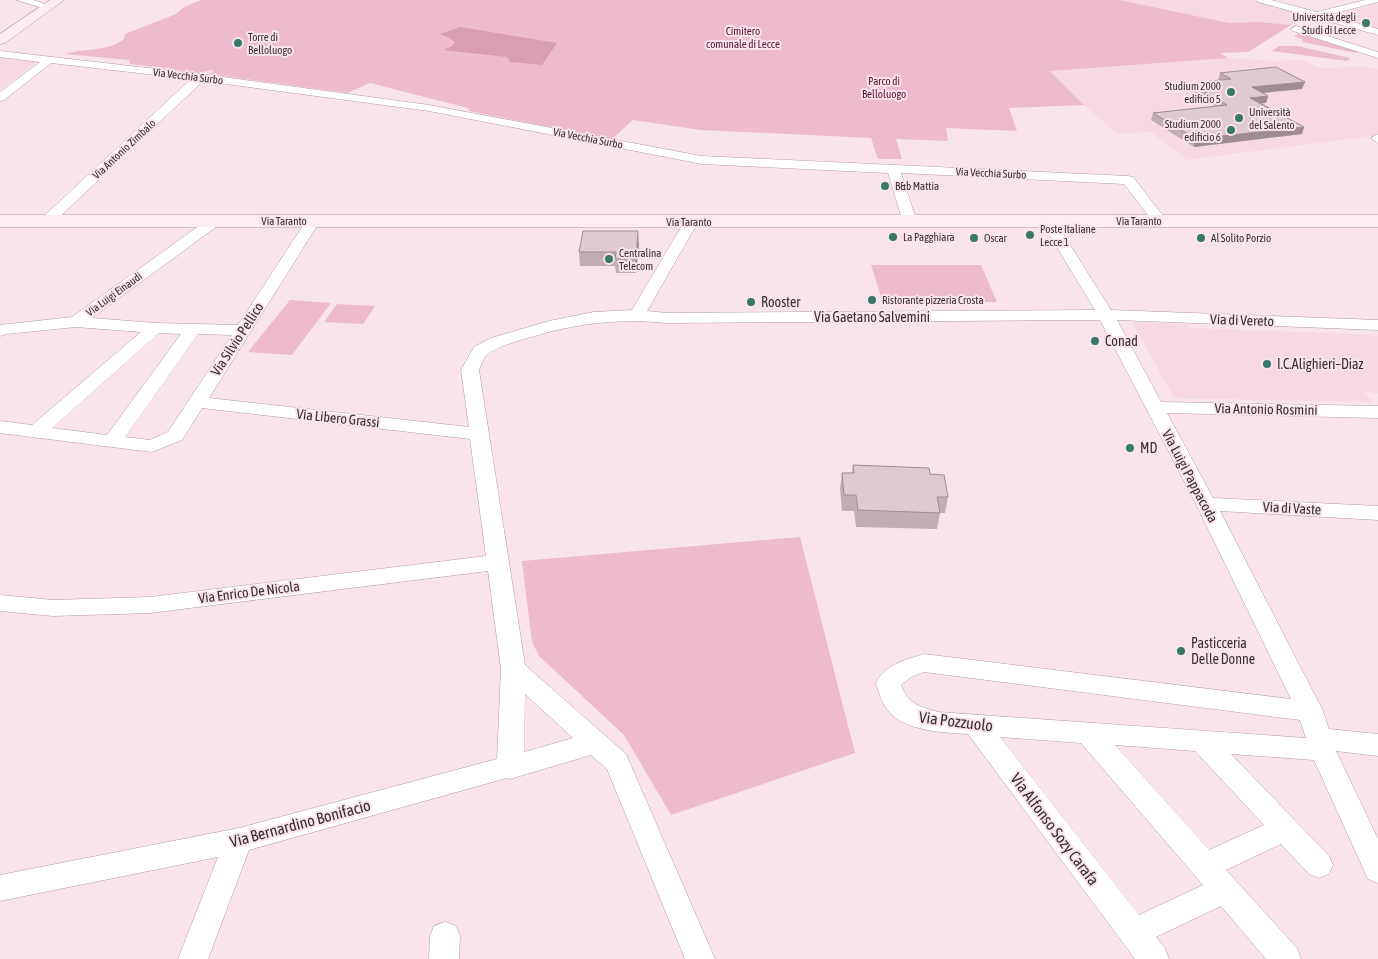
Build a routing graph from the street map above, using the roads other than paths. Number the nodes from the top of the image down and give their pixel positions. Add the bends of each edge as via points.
1 (22, 0) edge
2 (1261, 0) edge
3 (1376, 0) edge
4 (53, 3) edge
5 (1318, 16) junction
6 (1378, 32) edge
7 (0, 40) edge
8 (0, 54) edge
9 (1375, 54) edge
10 (50, 59) junction
11 (200, 77) junction
12 (0, 98) edge
13 (893, 169) junction
14 (0, 221) edge
15 (47, 221) junction
16 (216, 221) junction
17 (313, 221) junction
18 (1048, 221) junction
19 (1378, 221) edge
20 (692, 222) junction
21 (910, 222) junction
22 (1160, 222) junction
23 (637, 315) junction
24 (1106, 315) junction
25 (76, 322) junction
26 (1378, 325) edge
27 (155, 328) junction
28 (193, 329) junction
29 (243, 330) junction
30 (0, 331) edge
31 (196, 402) junction
32 (1154, 407) junction
33 (1378, 412) edge
34 (0, 427) edge
35 (36, 432) junction
36 (479, 434) junction
37 (112, 441) junction
38 (1206, 504) junction
39 (1378, 512) edge
40 (498, 562) junction
41 (0, 603) edge
42 (513, 669) junction
43 (1310, 711) junction
44 (976, 724) junction
45 (1088, 733) junction
46 (1202, 741) junction
47 (596, 743) junction
48 (1321, 744) junction
49 (1378, 745) edge
50 (510, 768) junction
51 (1285, 829) junction
52 (239, 840) junction
53 (1319, 865) dead end
54 (1204, 866) junction
55 (1378, 870) edge
56 (0, 888) edge
57 (1225, 889) junction
58 (1134, 933) junction
59 (193, 959) edge
60 (700, 959) edge
61 (1154, 959) edge
62 (1286, 959) edge

1 - 4 street
2 - 5 street
3 - 5 street
4 - 7 main road
5 - 6 street
5 - 9 street via 1296,29
8 - 10 street, Via Vecchia Surbo
10 - 11 street, Via Vecchia Surbo
10 - 12 street
11 - 13 street, Via Vecchia Surbo via 429,108 702,160
11 - 15 street, Via Antonio Zimbalo
13 - 21 street
13 - 22 street, Via Vecchia Surbo via 1128,180
14 - 15 main road, Via Taranto
15 - 16 main road, Via Taranto
16 - 17 main road, Via Taranto
16 - 25 street, Via Luigi Einaudi
17 - 20 main road, Via Taranto
17 - 29 street, Via Silvio Pellico
18 - 21 main road, Via Taranto
18 - 22 main road, Via Taranto
18 - 24 street, Via Luigi Pappacoda
19 - 22 main road, Via Taranto
20 - 21 main road, Via Taranto
20 - 23 street
23 - 24 street, Via Gaetano Salvemini via 667,318
23 - 36 street, Via Gaetano Salvemini via 594,317 550,326 497,342 480,351 470,370
24 - 26 street, Via di Vereto
24 - 32 street, Via Luigi Pappacoda
25 - 27 street
25 - 30 street, Via Luigi Einaudi
27 - 28 street
27 - 35 street
28 - 29 street
28 - 37 street
29 - 31 street, Via Silvio Pellico
31 - 36 street, Via Libero Grassi
31 - 37 street, Via Silvio Pellico via 175,436 152,446
32 - 33 street, Via Antonio Rosmini
32 - 38 street, Via Luigi Pappacoda
34 - 35 street
35 - 37 street
36 - 40 street, Via Gaetano Salvemini
38 - 39 street, Via di Vaste
38 - 43 street, Via Luigi Pappacoda
40 - 41 street, Via Enrico De Nicola via 150,605 53,608
40 - 42 street, Via Gaetano Salvemini
42 - 47 street
42 - 50 street, Via Gaetano Salvemini
43 - 44 street, Via Pozzuolo via 924,663 902,670 888,683 893,701 907,714 938,722
43 - 48 street, Via Luigi Pappacoda
44 - 45 street, Via Pozzuolo
44 - 58 street, Via Alfonso Sozy Carafa
45 - 46 street, Via Pozzuolo
45 - 54 street
46 - 48 street, Via Pozzuolo
46 - 51 street
47 - 50 street, Via Bernardino Bonifacio
47 - 60 street via 617,762
48 - 49 street, Via Pozzuolo
48 - 55 street
50 - 52 street, Via Bernardino Bonifacio
51 - 53 street
51 - 54 street
52 - 56 street, Via Bernardino Bonifacio
52 - 59 street
54 - 57 street
57 - 58 street
57 - 62 street
58 - 61 street, Via Alfonso Sozy Carafa

